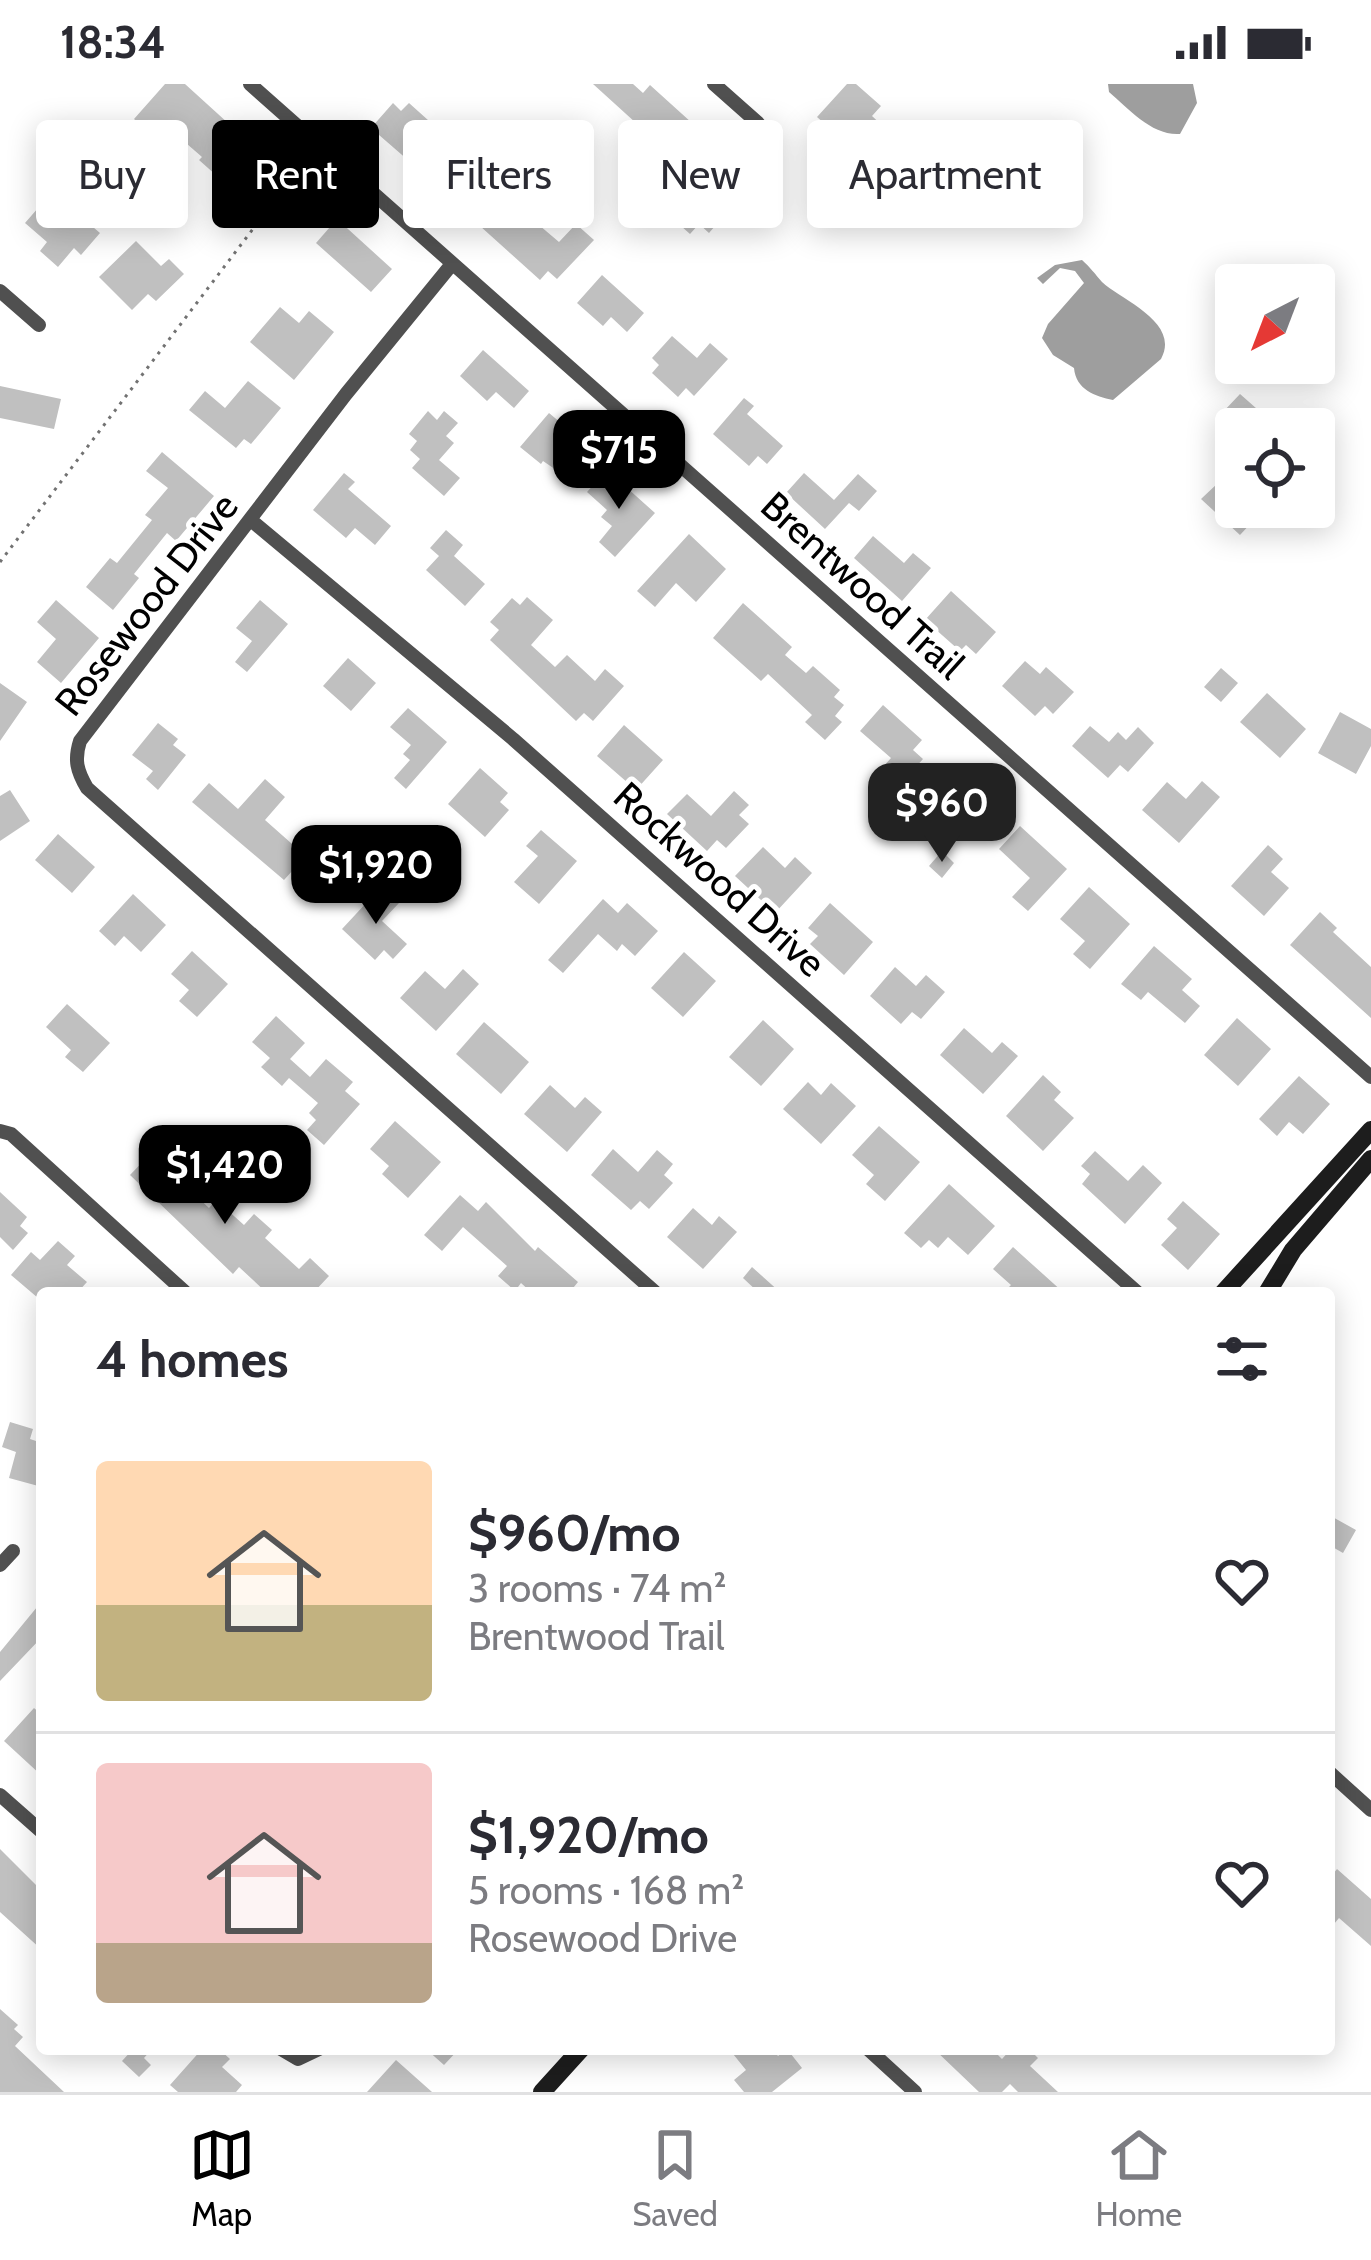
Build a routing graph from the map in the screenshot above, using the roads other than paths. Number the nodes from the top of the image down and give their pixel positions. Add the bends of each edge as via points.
1 (250, 84) edge
2 (714, 84) edge
3 (755, 120) edge
4 (452, 264) junction
5 (0, 291) edge
6 (39, 326) dead end
7 (252, 521) junction
8 (1371, 1077) edge
9 (1371, 1130) edge
10 (0, 1131) edge
11 (1371, 1159) edge
12 (179, 1287) edge
13 (649, 1287) edge
14 (1131, 1287) edge
15 (1228, 1287) edge
16 (1271, 1287) edge
17 (13, 1551) dead end
18 (0, 1565) edge
19 (1335, 1777) edge
20 (0, 1795) edge
21 (1371, 1810) edge
22 (36, 1827) edge
23 (572, 2055) edge
24 (875, 2055) edge
25 (542, 2092) edge
26 (915, 2092) edge

1 - 4 street, Brentwood Trail
2 - 3 street
4 - 7 street, Rosewood Drive
4 - 8 street, Brentwood Trail
5 - 6 street
7 - 13 street, Rosewood Drive via 80,741 77,771
7 - 14 street, Rockwood Drive via 513,739
9 - 15 main road
10 - 12 street
11 - 16 main road
17 - 18 street
19 - 21 street
20 - 22 street
23 - 25 main road
24 - 26 street

